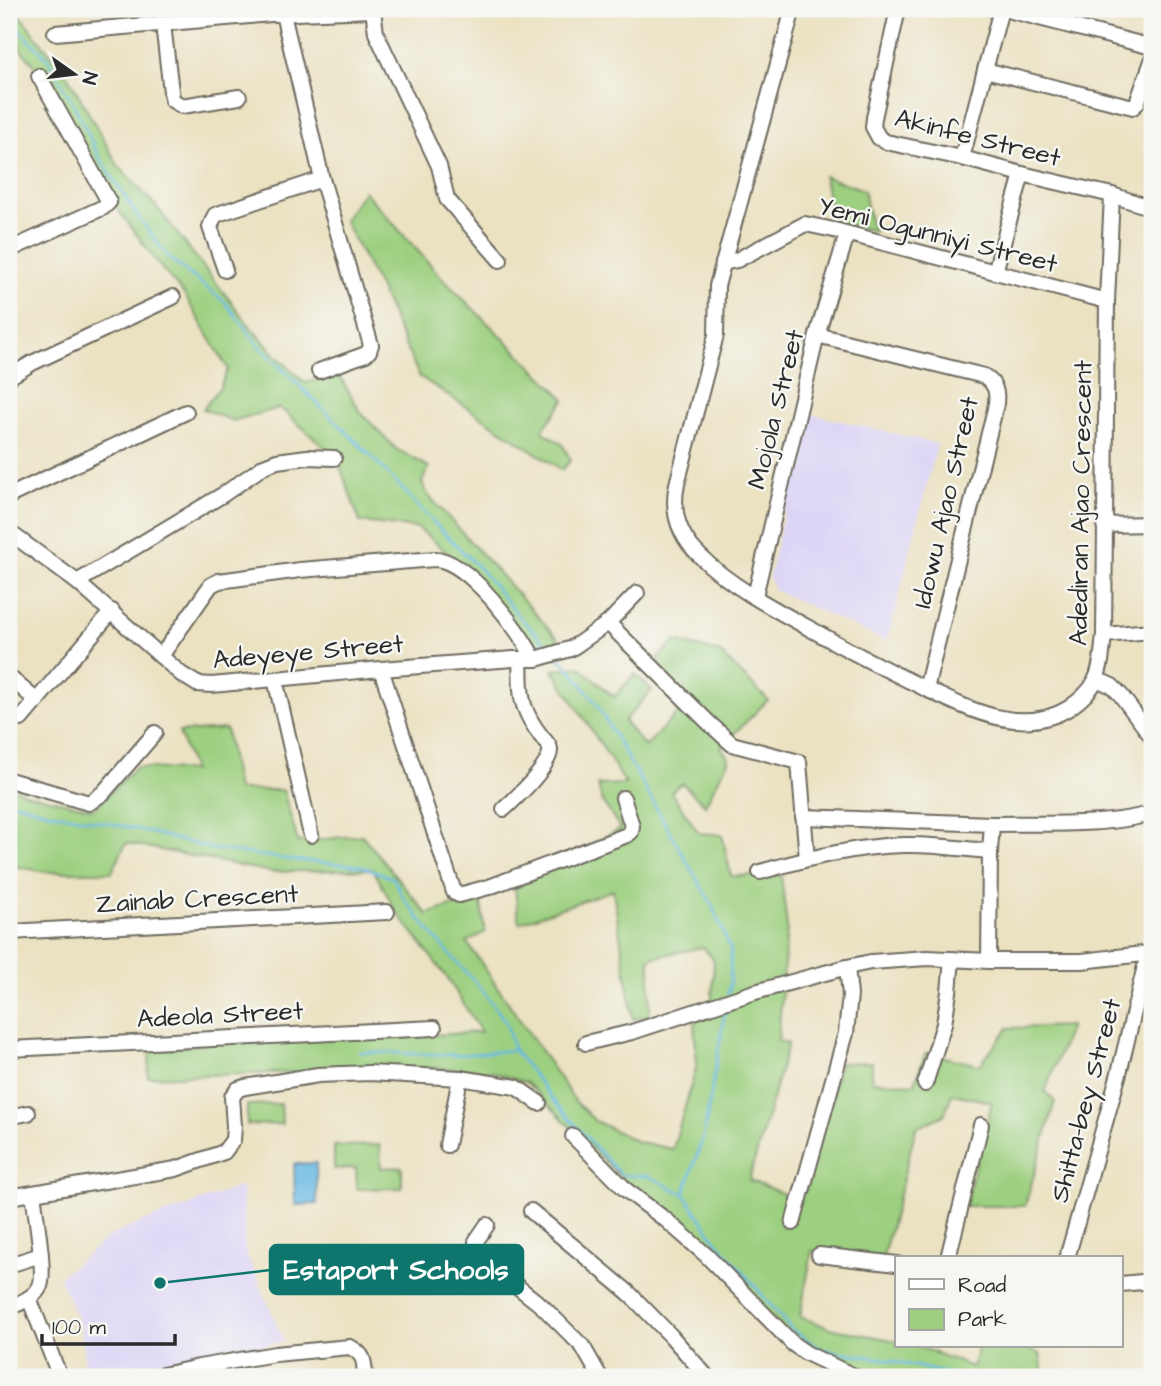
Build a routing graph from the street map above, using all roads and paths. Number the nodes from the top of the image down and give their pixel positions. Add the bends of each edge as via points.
1 (793, 9) edge
2 (898, 9) edge
3 (1002, 9) edge
4 (373, 10) edge
5 (275, 12) edge
6 (163, 24) junction
7 (55, 33) dead end
8 (1152, 47) edge
9 (1152, 61) edge
10 (985, 70) junction
11 (39, 76) dead end
12 (239, 97) dead end
13 (962, 158) junction
14 (1021, 174) junction
15 (322, 179) junction
16 (1112, 195) junction
17 (1152, 208) edge
18 (846, 234) junction
19 (10, 247) edge
20 (500, 260) dead end
21 (723, 263) junction
22 (225, 270) dead end
23 (995, 272) junction
24 (173, 297) dead end
25 (1107, 301) junction
26 (817, 335) junction
27 (319, 371) dead end
28 (9, 377) edge
29 (186, 412) dead end
30 (334, 458) dead end
31 (9, 496) edge
32 (1152, 524) edge
33 (1104, 525) junction
34 (9, 532) edge
35 (77, 582) junction
36 (637, 593) dead end
37 (755, 596) junction
38 (111, 611) junction
39 (608, 623) junction
40 (1152, 631) edge
41 (1104, 635) junction
42 (161, 656) junction
43 (530, 659) junction
44 (381, 669) junction
45 (9, 677) edge
46 (275, 679) junction
47 (1096, 679) junction
48 (926, 689) junction
49 (37, 701) junction
50 (21, 719) dead end
51 (155, 733) dead end
52 (1152, 737) edge
53 (9, 780) edge
54 (623, 798) dead end
55 (504, 809) dead end
56 (1152, 813) edge
57 (803, 817) junction
58 (992, 824) junction
59 (311, 835) dead end
60 (990, 850) junction
61 (807, 859) junction
62 (760, 872) dead end
63 (387, 912) dead end
64 (9, 932) edge
65 (1150, 954) edge
66 (952, 959) junction
67 (989, 961) junction
68 (847, 967) junction
69 (434, 1028) dead end
70 (586, 1042) dead end
71 (9, 1049) edge
72 (460, 1078) junction
73 (925, 1084) dead end
74 (539, 1103) dead end
75 (27, 1112) dead end
76 (9, 1117) edge
77 (981, 1125) dead end
78 (573, 1136) dead end
79 (447, 1145) dead end
80 (33, 1193) junction
81 (9, 1197) edge
82 (531, 1211) dead end
83 (793, 1223) dead end
84 (487, 1225) dead end
85 (41, 1255) junction
86 (819, 1255) dead end
87 (948, 1256) edge
88 (1068, 1256) edge
89 (895, 1264) edge
90 (9, 1265) edge
91 (1152, 1281) edge
92 (1122, 1284) edge
93 (30, 1298) junction
94 (9, 1308) edge
95 (60, 1377) edge
96 (154, 1377) edge
97 (365, 1377) edge
98 (600, 1377) edge
99 (707, 1377) edge
100 (856, 1377) edge

1 - 21 street, Adediran Ajao Crescent
2 - 13 street, Akinfe Street via 874,118 876,135 886,142
3 - 8 street
3 - 10 street
4 - 5 street
4 - 20 street via 376,33 439,166 447,199
5 - 6 street
5 - 15 street
6 - 7 street
6 - 12 street via 172,100 182,106
9 - 10 street via 1133,107
10 - 13 street
11 - 19 street via 110,202
13 - 14 street, Akinfe Street
14 - 16 street, Akinfe Street
14 - 23 street
15 - 22 street via 215,215 209,227
15 - 27 street via 370,345 366,354
16 - 17 street, Akinfe Street
16 - 25 street, Adediran Ajao Crescent
18 - 21 street, Yemi Ogunniyi Street via 805,224
18 - 23 street, Yemi Ogunniyi Street
18 - 26 street, Mojola Street
21 - 37 street, Adediran Ajao Crescent via 717,286 716,335 674,505 678,526 699,555
23 - 25 street, Yemi Ogunniyi Street
24 - 28 street
25 - 33 street, Adediran Ajao Crescent
26 - 37 street, Mojola Street
26 - 48 street, Idowu Ajao Street via 984,376 997,392
29 - 31 street
30 - 35 street via 307,457 264,466
32 - 33 street
33 - 41 street, Adediran Ajao Crescent
34 - 35 street, Adeyeye Street
35 - 38 street, Adeyeye Street
36 - 39 street, Adeyeye Street
37 - 48 street, Adediran Ajao Crescent
38 - 42 street, Adeyeye Street
38 - 49 street
39 - 43 street, Adeyeye Street via 574,646
39 - 57 street via 732,744 799,762
40 - 41 street
41 - 47 street, Adediran Ajao Crescent
42 - 43 street via 211,585 219,581 435,558 467,573 516,628
42 - 46 street, Adeyeye Street via 197,684
43 - 44 street, Adeyeye Street
43 - 55 street via 521,695 550,751 531,783
44 - 46 street, Adeyeye Street
44 - 54 street via 454,892 459,895 627,835 632,826
45 - 49 street
46 - 59 street
47 - 48 street, Adediran Ajao Crescent via 1072,706 1039,719 985,715
47 - 52 street via 1120,694
49 - 50 street
51 - 53 street via 89,803
56 - 58 street via 1088,822
57 - 58 street
57 - 61 street
58 - 60 street
60 - 61 street via 879,846
60 - 67 street
61 - 62 street
63 - 64 street, Zainab Crescent
65 - 67 street via 1082,961
65 - 88 street, Shitta-bey Street
66 - 67 street
66 - 68 street via 896,959
66 - 73 street via 944,1024
68 - 70 street
68 - 83 street via 846,1033
69 - 71 street, Adeola Street
72 - 74 street via 516,1087
72 - 79 street
72 - 80 street via 317,1075 245,1087 232,1097 233,1140 224,1152 176,1169
75 - 76 street
77 - 87 street
78 - 100 street via 626,1190 706,1255 793,1344
80 - 81 street
80 - 85 street
82 - 99 street via 629,1293
84 - 98 street via 476,1241 480,1257 542,1306 583,1347
85 - 90 street
85 - 93 street via 40,1286
86 - 89 street
91 - 92 street
93 - 94 street
93 - 95 street
96 - 97 street via 275,1354 350,1347 364,1361

